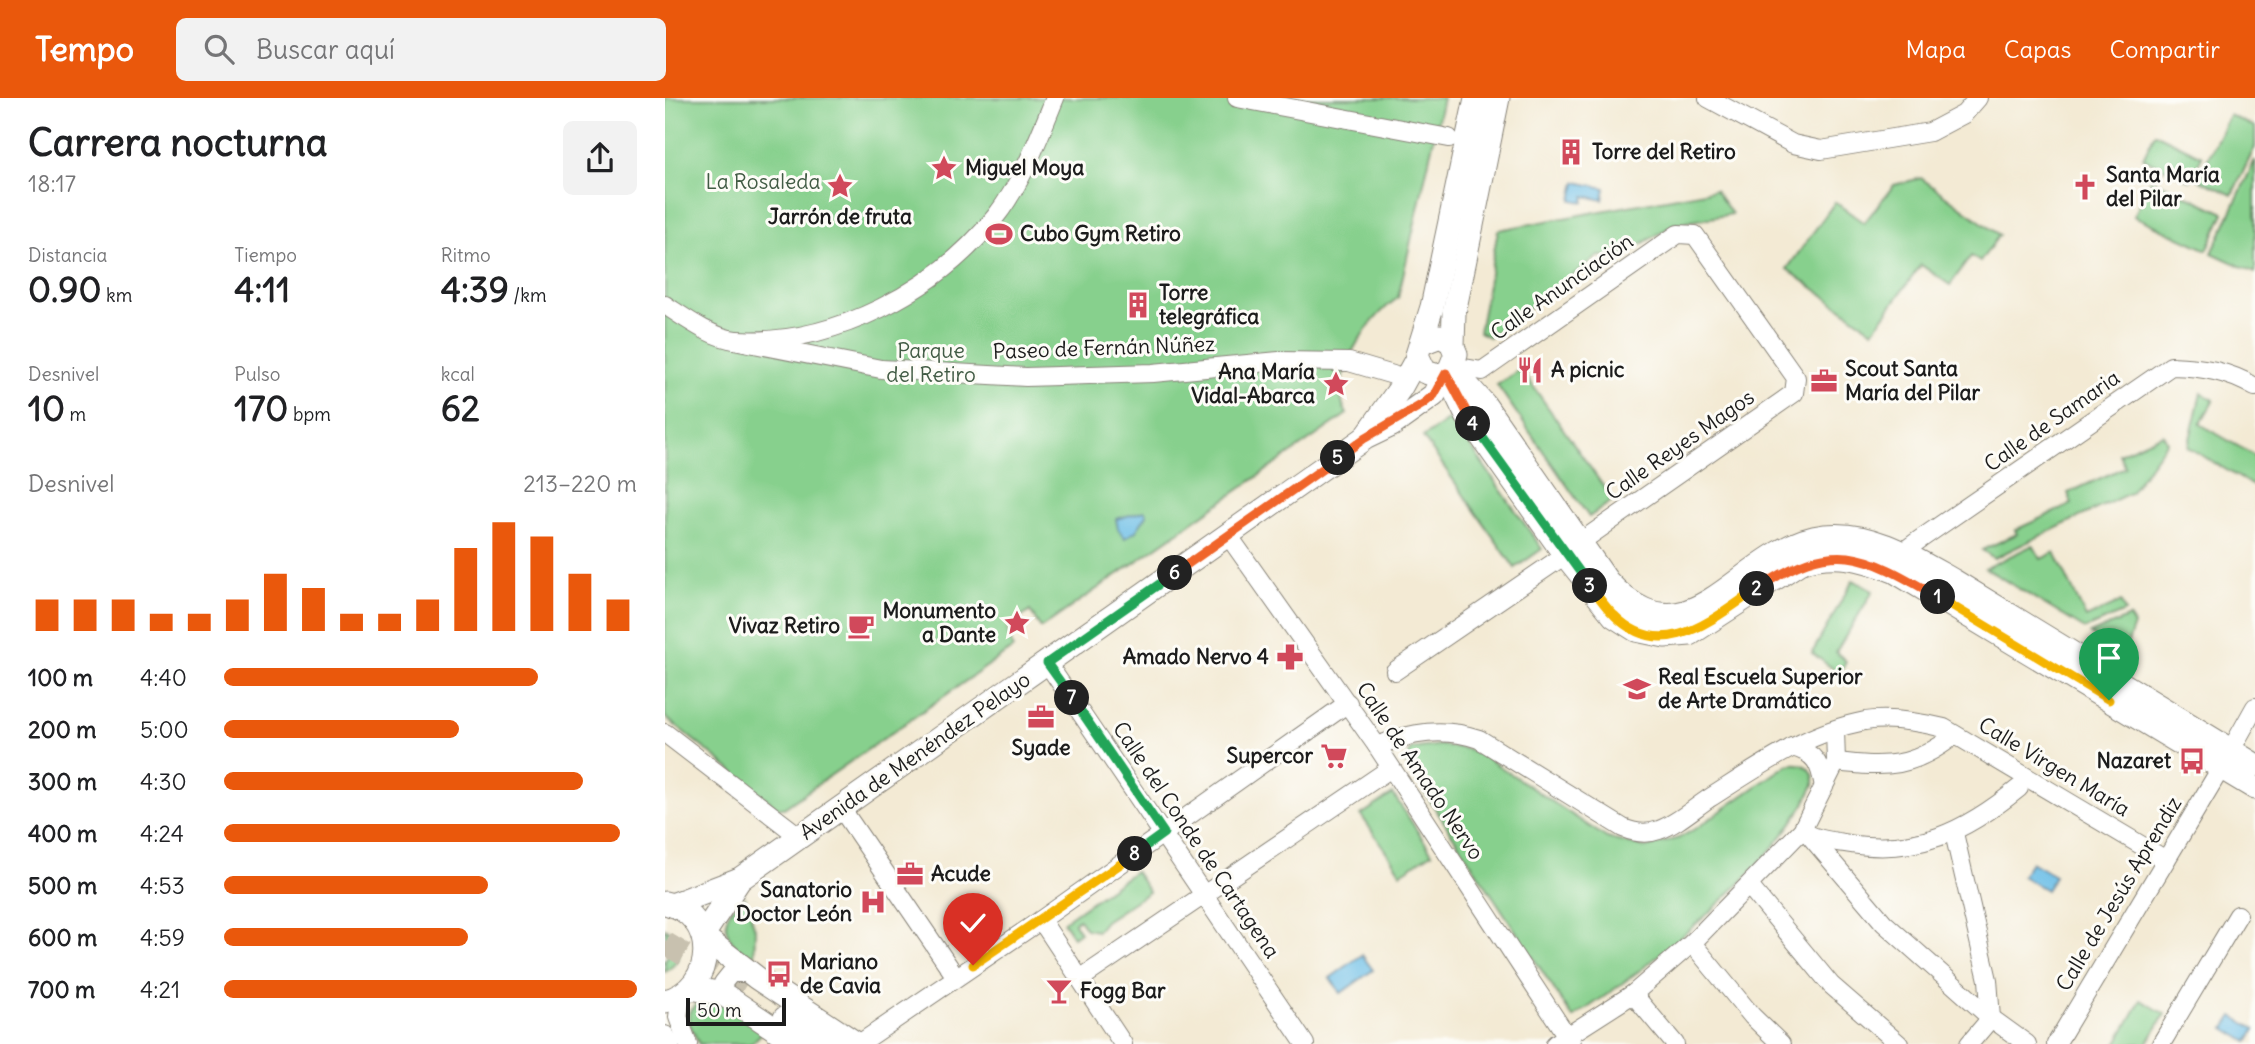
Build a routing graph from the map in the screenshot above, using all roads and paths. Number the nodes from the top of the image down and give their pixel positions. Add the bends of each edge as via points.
1 (1055, 98) edge
2 (1237, 98) edge
3 (1476, 98) edge
4 (1498, 98) edge
5 (1708, 98) edge
6 (1979, 98) edge
7 (1449, 138) dead end
8 (665, 305) edge
9 (734, 340) junction
10 (1419, 350) junction
11 (1450, 365) junction
12 (1393, 375) dead end
13 (1796, 378) joint
14 (2255, 387) edge
15 (1365, 438) junction
16 (1228, 535) junction
17 (1572, 549) junction
18 (1898, 562) junction
19 (1047, 663) junction
20 (1395, 671) dead end
21 (1347, 703) junction
22 (2255, 707) edge
23 (1835, 730) junction
24 (665, 733) edge
25 (1955, 735) junction
26 (1377, 746) junction
27 (1792, 747) junction
28 (2224, 758) junction
29 (1836, 762) junction
30 (2255, 765) edge
31 (1391, 768) junction
32 (1824, 787) junction
33 (2019, 788) dead end
34 (2255, 788) edge
35 (841, 808) junction
36 (1164, 833) junction
37 (1807, 833) junction
38 (1954, 833) junction
39 (800, 837) junction
40 (2166, 860) junction
41 (740, 879) junction
42 (1750, 887) junction
43 (1206, 894) junction
44 (669, 904) edge
45 (2238, 915) dead end
46 (1041, 920) junction
47 (703, 936) junction
48 (1692, 943) junction
49 (956, 976) junction
50 (1080, 979) junction
51 (1987, 980) junction
52 (739, 986) junction
53 (1633, 994) junction
54 (1966, 995) junction
55 (676, 1003) edge
56 (1991, 1018) junction
57 (665, 1035) edge
58 (1565, 1042) edge
59 (671, 1044) edge
60 (688, 1044) edge
61 (797, 1044) edge
62 (824, 1044) edge
63 (858, 1044) edge
64 (1123, 1044) edge
65 (1305, 1044) edge
66 (1675, 1044) edge
67 (1781, 1044) edge
68 (1899, 1044) edge
69 (1969, 1044) edge
70 (2027, 1044) edge
71 (2056, 1044) edge
72 (2161, 1044) edge

1 - 9 street, Paseo de Fernán Núñez via 997,214 947,267 881,308 835,325 784,337
2 - 7 street
3 - 10 main road, Avenida de Menéndez Pelayo
4 - 11 main road, Avenida de Menéndez Pelayo via 1459,287
5 - 6 street via 1793,144 1821,150 1930,132 1964,114
8 - 9 street, Paseo de Fernán Núñez via 700,327
9 - 12 street, Paseo de Fernán Núñez via 881,369 1016,377 1153,373 1279,361 1349,362
10 - 11 main road via 1425,372
10 - 11 main road via 1440,336
10 - 15 main road, Avenida de Menéndez Pelayo via 1398,392
11 - 13 street, Calle Anunciación via 1482,371 1678,234 1695,235
11 - 15 main road, Avenida de Menéndez Pelayo via 1434,395
11 - 17 main road via 1467,416
13 - 17 street, Calle Reyes Magos via 1794,393
14 - 18 street, Calle de Samaria via 2234,375 2171,366
15 - 16 main road, Avenida de Menéndez Pelayo
16 - 19 main road, Avenida de Menéndez Pelayo
16 - 21 street, Calle de Amado Nervo
17 - 18 main road via 1626,602 1666,617 1702,605 1791,546 1825,536 1862,539
17 - 20 street, Calle Reyes Magos
18 - 28 main road
19 - 35 main road, Avenida de Menéndez Pelayo
19 - 36 street, Calle del Conde de Cartagena
21 - 26 street, Calle de Amado Nervo
21 - 36 street
22 - 28 street, Calle de Jesús Aprendiz
23 - 25 street, Calle Virgen María via 1881,719 1923,723
23 - 27 street, Calle Virgen María
23 - 29 street
24 - 39 street
25 - 29 street via 1919,759 1897,765
25 - 40 street, Calle Virgen María
26 - 27 street, Calle Virgen María via 1431,732 1479,739 1623,828 1645,834 1666,827
26 - 31 street, Calle de Amado Nervo
27 - 32 street via 1815,757
28 - 30 main road
28 - 34 main road
28 - 40 street, Calle de Jesús Aprendiz
29 - 32 street
31 - 43 street
31 - 58 street, Calle de Amado Nervo
32 - 37 street
33 - 38 street via 1985,816
35 - 39 main road, Avenida de Menéndez Pelayo
35 - 49 street
36 - 43 street, Calle del Conde de Cartagena
36 - 46 street
37 - 38 street via 1865,846 1918,844
37 - 42 street
37 - 54 street via 1884,923
38 - 51 street
39 - 41 main road, Avenida de Menéndez Pelayo
40 - 71 street, Calle de Jesús Aprendiz
41 - 44 main road, Avenida de Menéndez Pelayo
41 - 47 main road, Avenida de Menéndez Pelayo
42 - 48 street
42 - 68 street via 1831,985
43 - 50 street
43 - 65 street, Calle del Conde de Cartagena
44 - 47 main road via 692,917
45 - 72 street
46 - 49 street
46 - 50 street
47 - 52 main road
47 - 55 main road via 705,964
48 - 53 street
48 - 67 street
49 - 63 street
50 - 64 street
51 - 54 street via 1980,992
51 - 56 street
52 - 55 main road
52 - 61 main road
52 - 62 main road
52 - 63 main road
53 - 58 street
53 - 66 street
54 - 56 street
55 - 60 street
56 - 69 street
56 - 70 street
57 - 59 street

